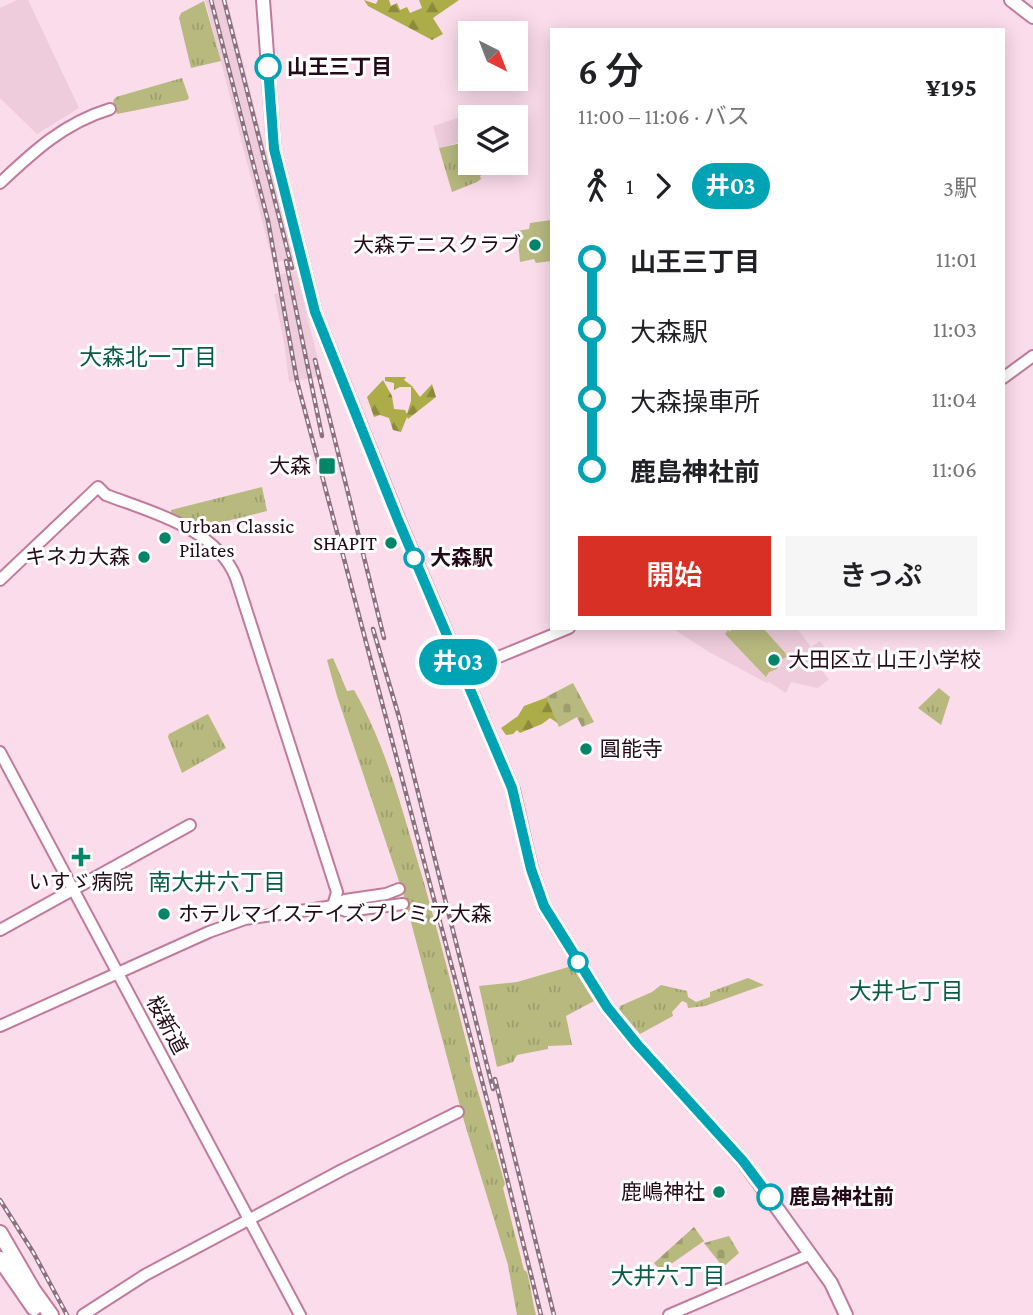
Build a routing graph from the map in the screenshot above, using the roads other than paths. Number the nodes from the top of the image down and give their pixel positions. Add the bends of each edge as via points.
1 (263, 0) edge
2 (1011, 0) edge
3 (1024, 0) edge
4 (1033, 7) edge
5 (1033, 17) edge
6 (110, 109) dead end
7 (0, 183) edge
8 (1033, 356) edge
9 (1005, 377) edge
10 (0, 580) edge
11 (564, 630) edge
12 (462, 672) junction
13 (0, 752) edge
14 (190, 825) dead end
15 (74, 889) junction
16 (399, 889) dead end
17 (403, 904) dead end
18 (333, 906) junction
19 (0, 930) edge
20 (118, 973) junction
21 (0, 1026) edge
22 (458, 1112) dead end
23 (250, 1219) junction
24 (0, 1233) edge
25 (811, 1254) junction
26 (0, 1259) edge
27 (40, 1315) edge
28 (51, 1315) edge
29 (83, 1315) edge
30 (300, 1315) edge
31 (669, 1315) edge
32 (846, 1315) edge

1 - 12 main road via 274,149 315,312
2 - 5 main road
3 - 4 main road
6 - 7 street via 61,130
8 - 9 street
10 - 18 street via 98,488 188,528 220,552 236,578 306,792 337,892
11 - 12 street
12 - 25 main road via 514,793 544,906 607,1007 743,1161
13 - 15 street, 桜新道
14 - 15 street
15 - 19 street
15 - 20 street, 桜新道
16 - 18 street
17 - 18 street via 346,911
18 - 20 street via 245,919
20 - 21 street
20 - 23 street, 桜新道
22 - 23 street
23 - 29 street via 136,1280
23 - 30 street, 桜新道
24 - 28 highway
25 - 31 street
25 - 32 main road
26 - 27 highway

